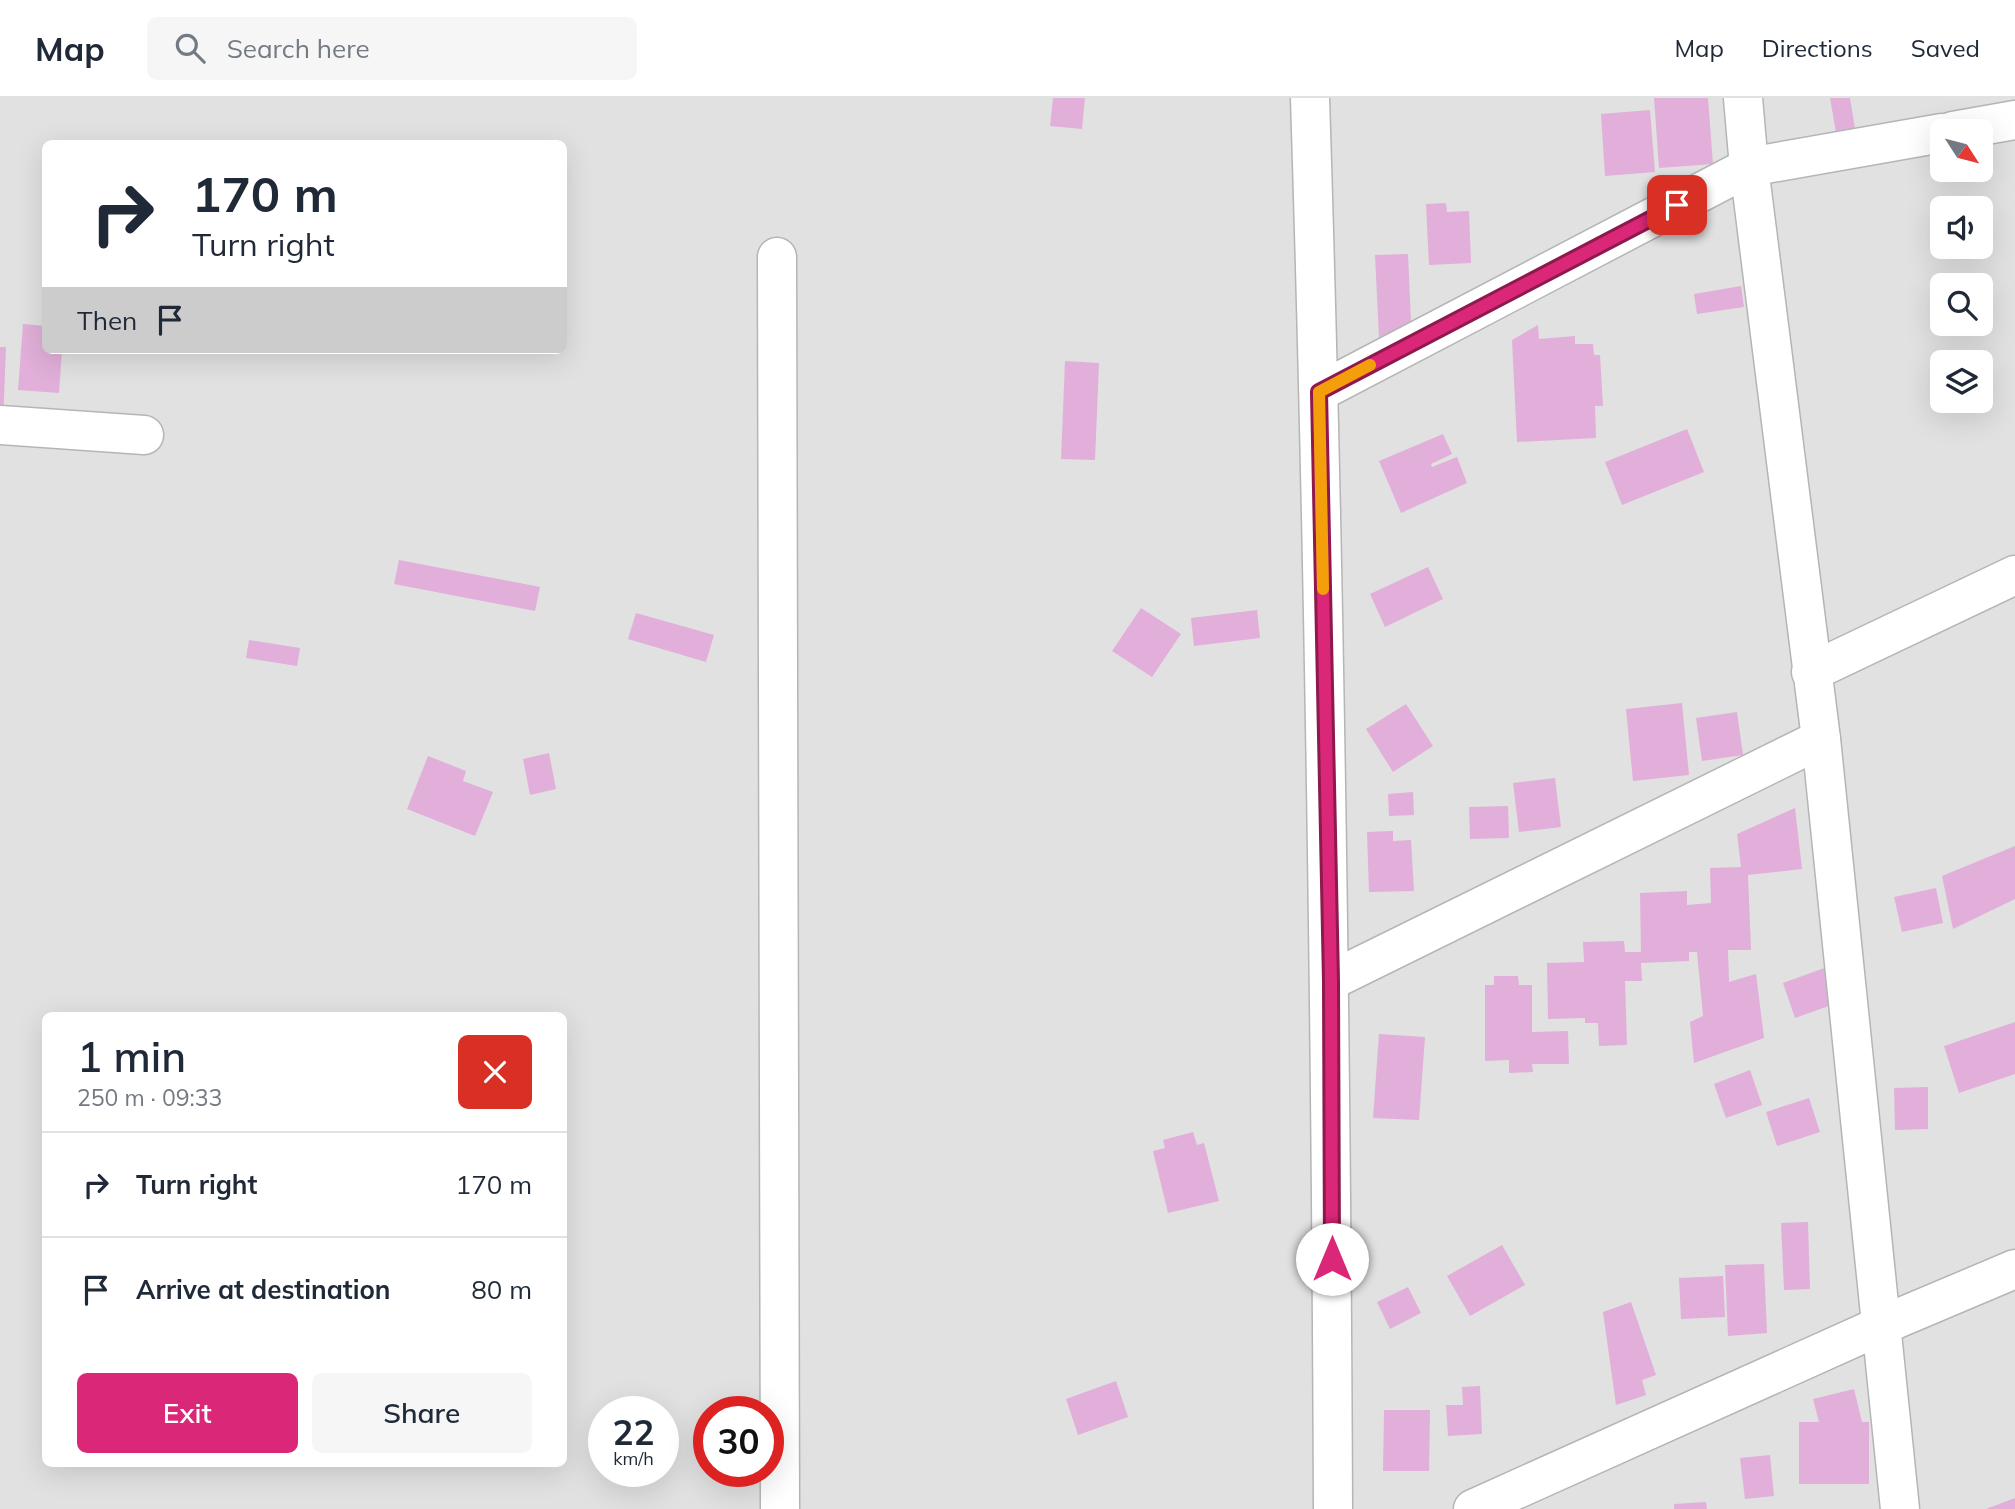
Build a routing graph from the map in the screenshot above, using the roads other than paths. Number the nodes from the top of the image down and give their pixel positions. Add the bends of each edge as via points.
1 (1310, 98) edge
2 (1743, 98) edge
3 (2015, 120) edge
4 (1993, 124) edge
5 (1930, 135) edge
6 (1749, 167) junction
7 (777, 257) dead end
8 (1319, 392) junction
9 (0, 425) edge
10 (144, 435) dead end
11 (2015, 575) edge
12 (1811, 673) junction
13 (1821, 739) junction
14 (1331, 981) junction
15 (2015, 1269) edge
16 (1880, 1326) junction
17 (779, 1509) edge
18 (1334, 1509) edge
19 (1473, 1509) edge
20 (1900, 1509) edge

1 - 8 street
2 - 6 street
3 - 4 street
5 - 6 street
6 - 8 street
6 - 12 street
7 - 17 street
8 - 14 street
9 - 10 street
11 - 12 street
12 - 13 street
13 - 14 street
13 - 16 street
14 - 18 street
15 - 16 street
16 - 19 street
16 - 20 street

